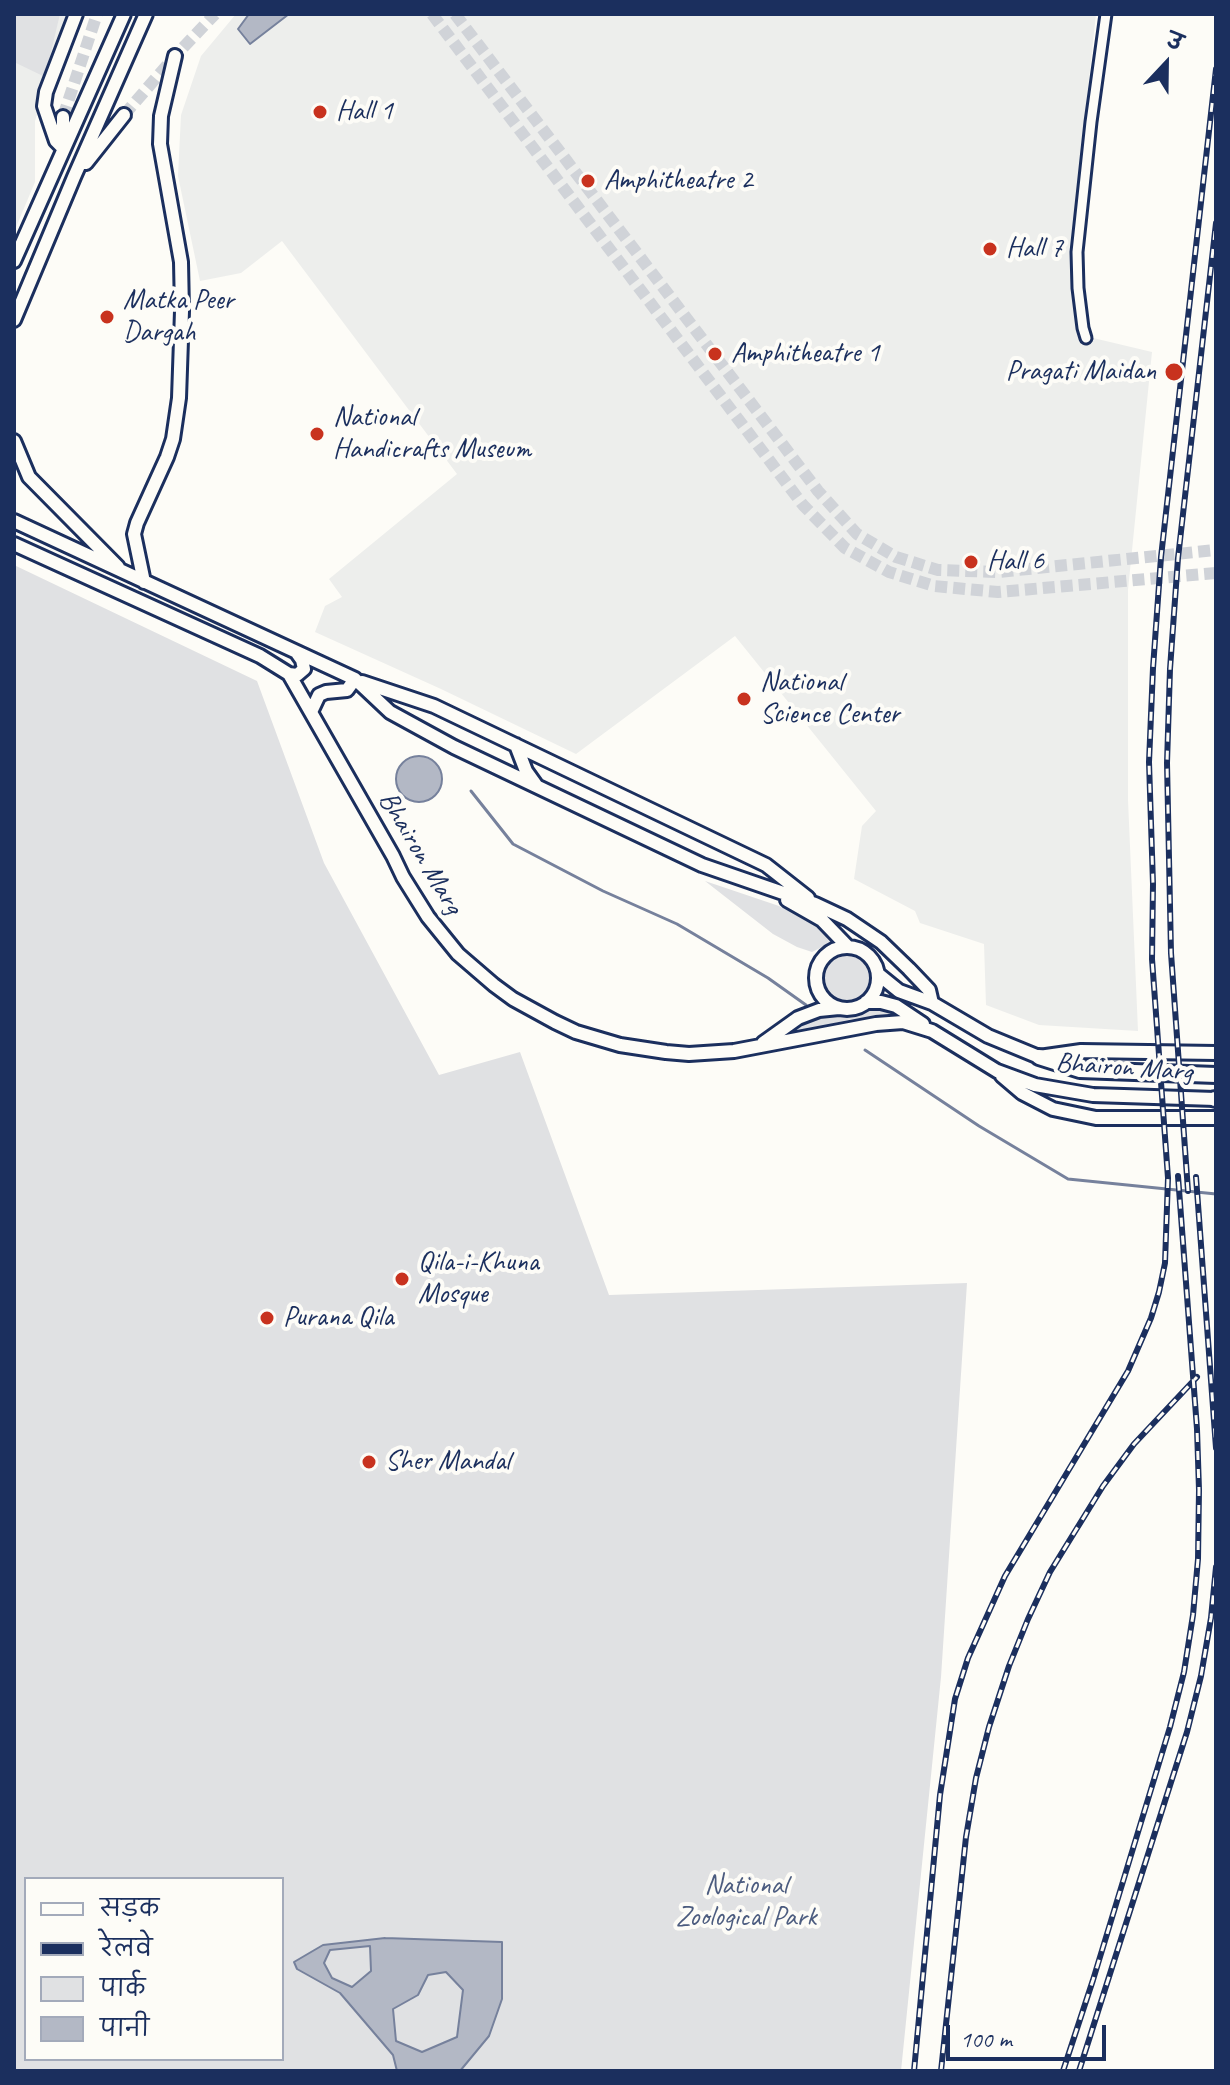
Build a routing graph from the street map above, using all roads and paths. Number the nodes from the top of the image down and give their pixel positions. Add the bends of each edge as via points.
1 (76, 14) edge
2 (124, 14) edge
3 (146, 14) edge
4 (1106, 14) edge
5 (175, 56) dead end
6 (124, 115) tunnel mouth
7 (63, 117) tunnel mouth
8 (63, 148) junction
9 (74, 177) junction
10 (14, 261) edge
11 (14, 320) edge
12 (1086, 338) dead end
13 (14, 441) edge
14 (14, 521) edge
15 (14, 544) edge
16 (125, 574) junction
17 (144, 582) junction
18 (297, 653) junction
19 (289, 674) junction
20 (357, 680) junction
21 (311, 712) junction
22 (516, 745) junction
23 (538, 787) junction
24 (760, 885) junction
25 (815, 904) junction
26 (848, 947) junction
27 (878, 974) junction
28 (866, 1002) junction
29 (937, 1006) junction
30 (841, 1008) junction
31 (932, 1031) junction
32 (757, 1048) junction
33 (1216, 1053) edge
34 (1039, 1057) junction
35 (997, 1071) junction
36 (1216, 1075) edge
37 (1216, 1099) edge
38 (1216, 1118) edge

1 - 8 main road via 44,106
2 - 8 main road
3 - 9 main road
4 - 12 street via 1077,252
5 - 17 main road via 160,144 181,262 179,398 173,439 134,534
6 - 9 main road
7 - 8 main road
8 - 10 main road
9 - 11 main road
13 - 16 main road via 29,477
14 - 16 main road, Bhairon Marg
15 - 19 main road, Bhairon Marg
16 - 17 main road, Bhairon Marg
17 - 18 main road, Bhairon Marg
18 - 19 main road via 304,669
18 - 20 main road, Bhairon Marg
19 - 21 main road, Bhairon Marg
20 - 21 main road via 347,690 319,695
20 - 22 main road via 434,706
20 - 23 main road, Bhairon Marg via 390,712
21 - 32 main road, Bhairon Marg via 415,898 458,954 494,985 576,1032 620,1045 689,1054
22 - 23 main road
22 - 25 main road via 766,865
23 - 24 main road, Bhairon Marg via 702,865
24 - 25 main road, Bhairon Marg
24 - 26 main road via 822,920
25 - 29 main road, Bhairon Marg via 881,942 929,990
26 - 27 main road via 865,953
26 - 30 main road via 824,956 816,973 820,992
27 - 28 main road via 877,987
27 - 29 main road via 899,991
28 - 30 main road
28 - 31 main road via 904,1009
29 - 31 main road
29 - 34 main road, Bhairon Marg via 988,1036
30 - 32 main road via 798,1018
31 - 32 main road, Bhairon Marg via 892,1022
31 - 35 main road, Bhairon Marg
33 - 34 main road, Bhairon Marg via 1081,1051
34 - 36 main road via 1080,1070
35 - 37 main road, Bhairon Marg via 1035,1085 1093,1095
35 - 38 main road via 1022,1093 1053,1109 1096,1118

